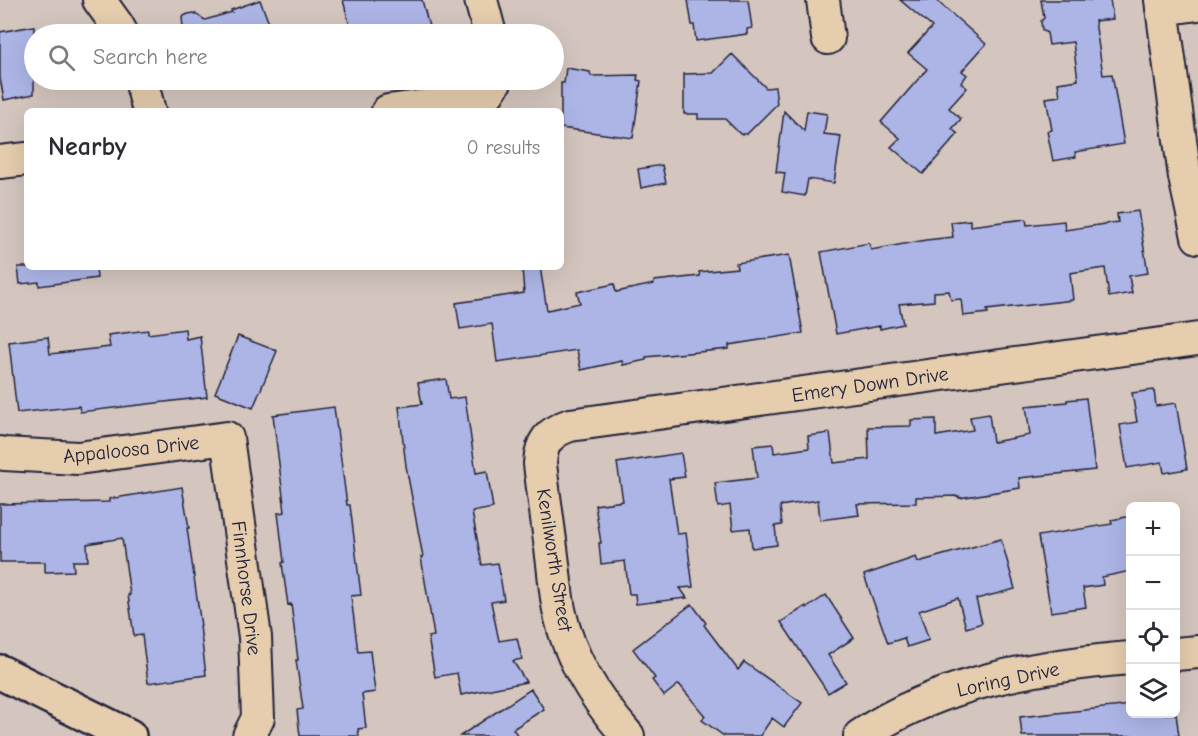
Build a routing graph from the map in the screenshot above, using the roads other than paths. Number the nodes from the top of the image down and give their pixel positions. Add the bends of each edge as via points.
1 (99, 0) edge
2 (481, 0) edge
3 (823, 0) edge
4 (1198, 4) edge
5 (1162, 5) edge
6 (116, 24) edge
7 (487, 24) edge
8 (828, 38) dead end
9 (144, 90) edge
10 (490, 90) edge
11 (148, 108) edge
12 (410, 108) edge
13 (24, 159) edge
14 (0, 162) edge
15 (1198, 237) edge
16 (1198, 339) edge
17 (227, 438) joint
18 (547, 439) joint
19 (0, 453) edge
20 (1198, 652) edge
21 (1180, 654) edge
22 (1126, 658) edge
23 (0, 672) edge
24 (129, 736) edge
25 (249, 736) edge
26 (628, 736) edge
27 (860, 736) edge

1 - 6 street
2 - 7 street
3 - 8 street
4 - 5 street
5 - 15 street via 1185,177
9 - 11 street
10 - 12 street via 478,99
13 - 14 street
16 - 18 street, Emery Down Drive via 570,425 559,428
17 - 19 street, Appaloosa Drive via 78,458
17 - 25 street, Finnhorse Drive via 255,638 258,718
18 - 26 street, Kenilworth Street via 540,464 560,614 581,670
20 - 21 street
22 - 27 street, Loring Drive via 991,678 921,703
23 - 24 main road

